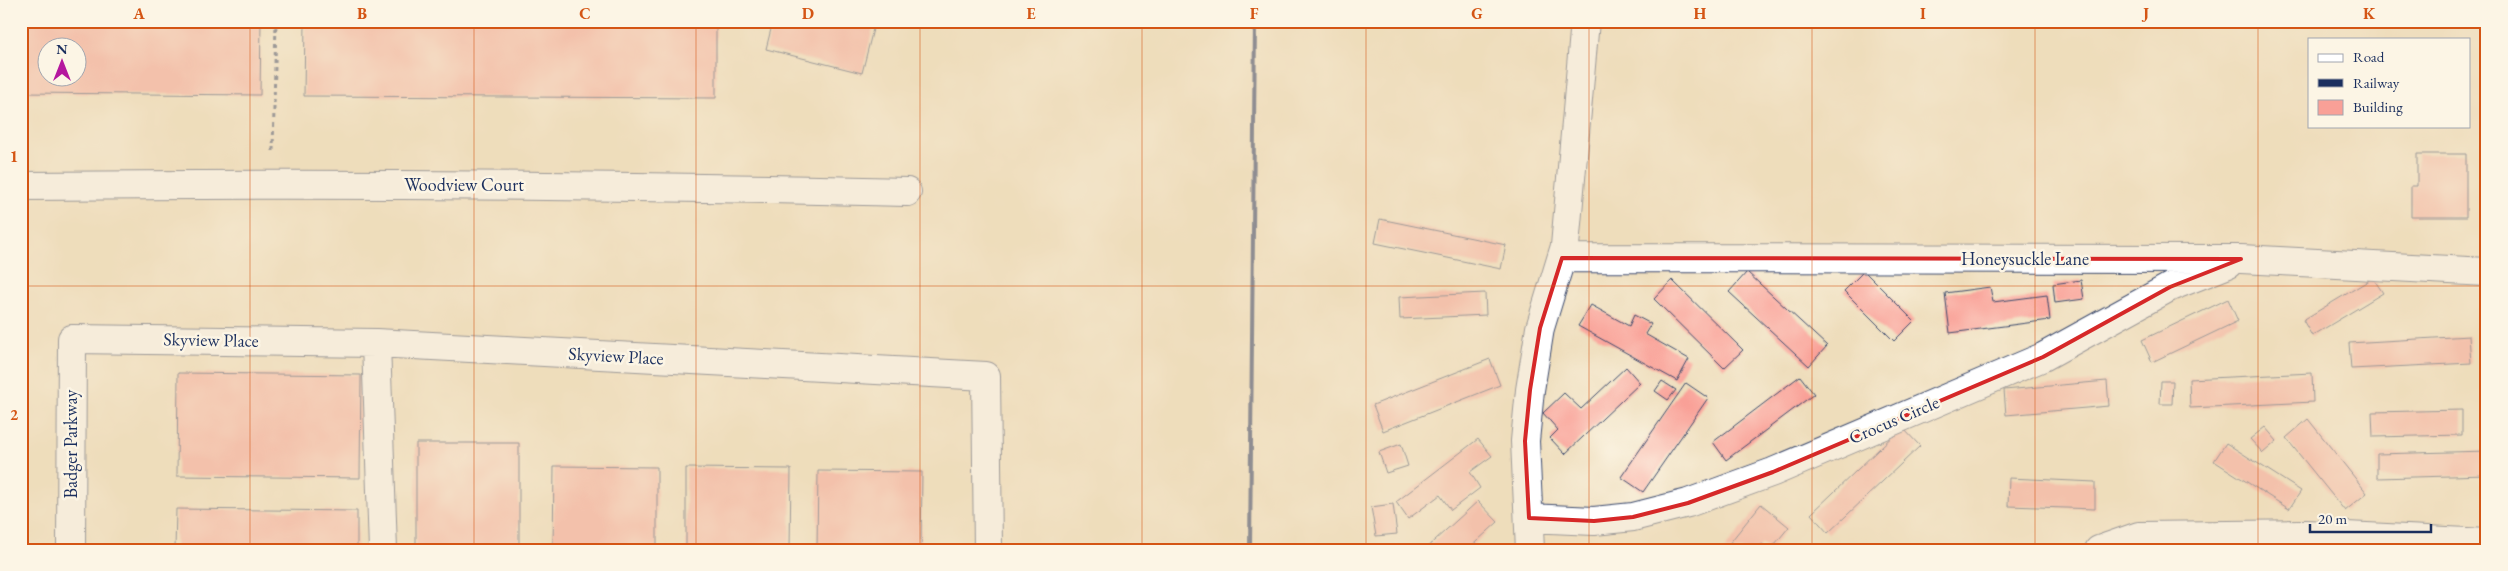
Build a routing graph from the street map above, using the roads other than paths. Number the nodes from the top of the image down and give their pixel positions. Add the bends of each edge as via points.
1 (1585, 21) edge
2 (21, 186) edge
3 (907, 192) dead end
4 (1562, 258) junction
5 (2241, 259) junction
6 (2487, 272) edge
7 (72, 338) joint
8 (376, 342) junction
9 (1529, 518) junction
10 (2487, 543) edge
11 (71, 550) edge
12 (383, 550) edge
13 (988, 550) edge
14 (1530, 550) edge
15 (2099, 550) edge

1 - 4 street
2 - 3 street, Woodview Court via 271,184
4 - 5 street, Honeysuckle Lane
4 - 9 street via 1540,328 1530,390 1525,441
5 - 6 street, Honeysuckle Lane
5 - 9 street, Crocus Circle via 2170,287 2043,357 1765,476 1688,503 1634,517 1594,521
7 - 8 street, Skyview Place
7 - 11 street, Badger Parkway
8 - 12 street
8 - 13 street, Skyview Place via 986,376
9 - 14 street
10 - 15 street via 2306,534 2139,536

